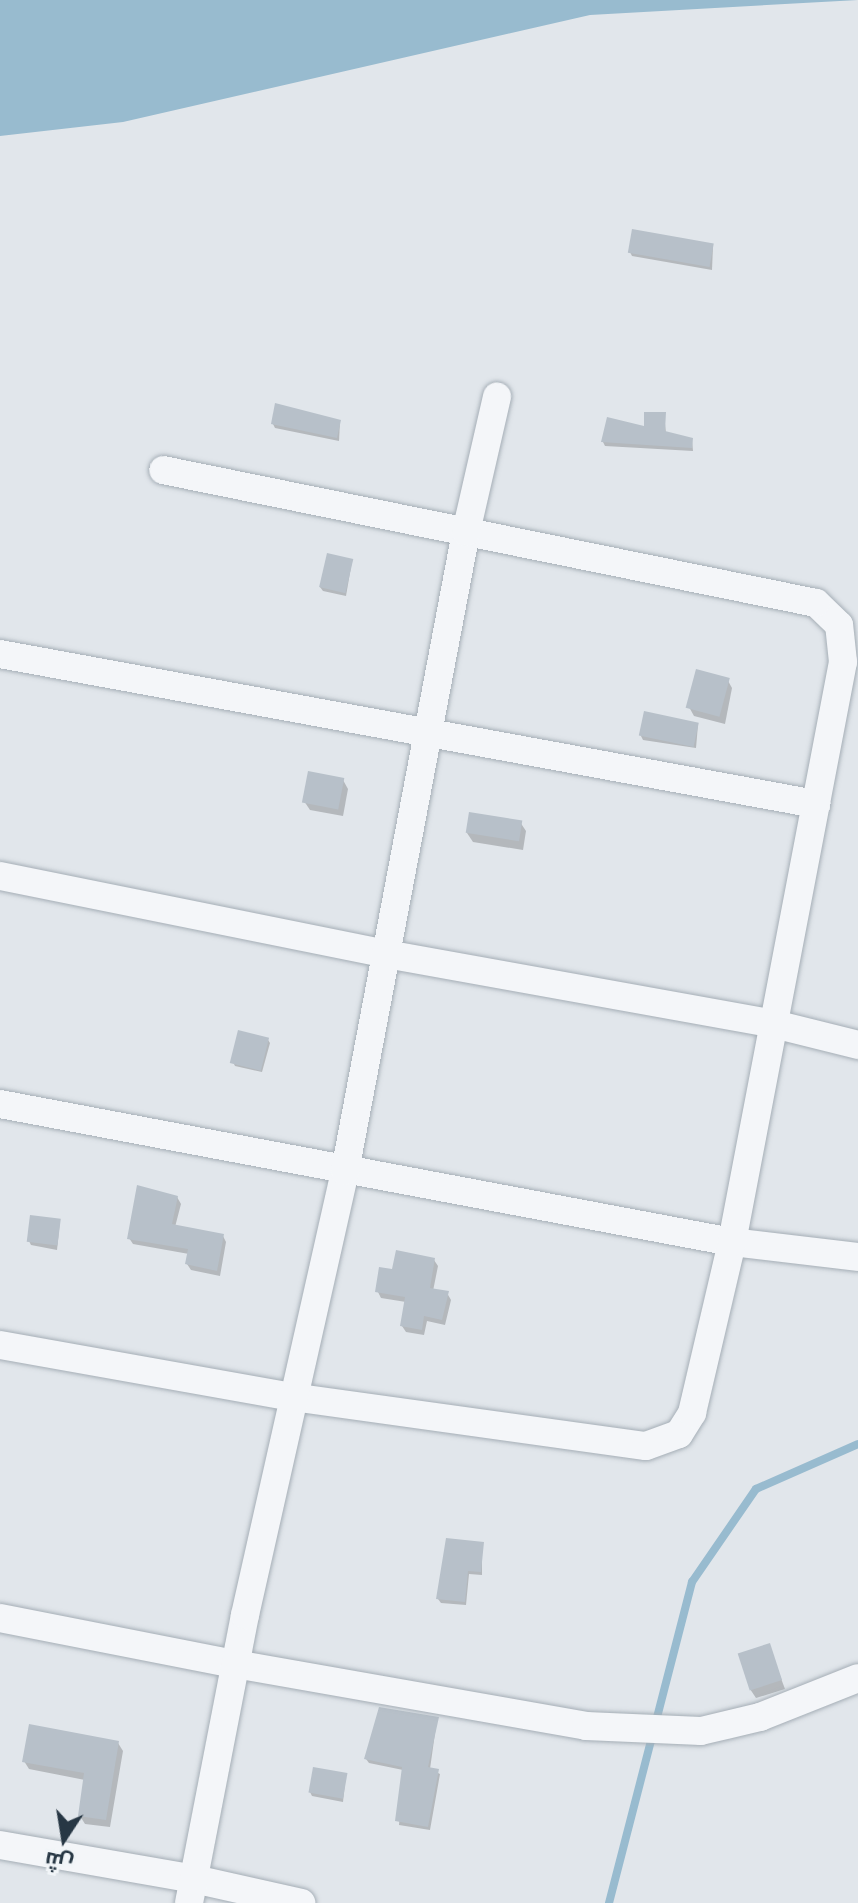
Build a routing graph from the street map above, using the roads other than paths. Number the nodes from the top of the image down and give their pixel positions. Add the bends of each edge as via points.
1 (497, 397) dead end
2 (163, 470) dead end
3 (466, 532) junction
4 (0, 654) edge
5 (428, 734) junction
6 (816, 804) junction
7 (0, 876) edge
8 (386, 954) junction
9 (774, 1024) junction
10 (858, 1045) edge
11 (0, 1104) edge
12 (345, 1171) junction
13 (732, 1242) junction
14 (858, 1257) edge
15 (0, 1345) edge
16 (292, 1397) junction
17 (0, 1618) edge
18 (235, 1664) junction
19 (858, 1678) edge
20 (0, 1845) edge
21 (192, 1891) edge
22 (301, 1903) edge

1 - 3 street
2 - 3 street
3 - 5 street
3 - 6 street via 816,603 839,625 843,662
4 - 5 street
5 - 6 street
5 - 8 street
6 - 9 street
7 - 8 street
8 - 9 street
8 - 12 street
9 - 10 street
9 - 13 street
11 - 12 street
12 - 13 street
12 - 16 street
13 - 14 street
13 - 16 street via 692,1413 679,1434 646,1446
15 - 16 street
16 - 18 street
17 - 18 street
18 - 19 street via 586,1726 701,1731 760,1717
18 - 21 street
20 - 21 street
21 - 22 street

